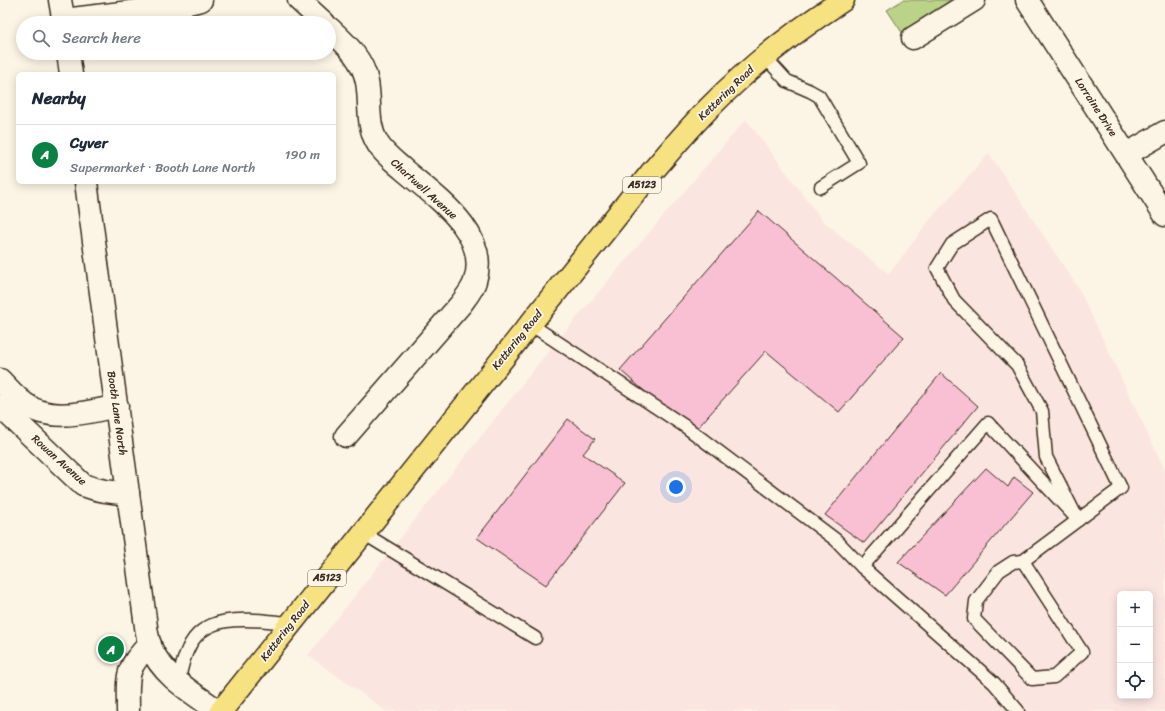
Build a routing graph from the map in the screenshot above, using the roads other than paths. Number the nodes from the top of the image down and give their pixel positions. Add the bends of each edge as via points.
1 (201, 0) edge
2 (299, 0) edge
3 (843, 0) edge
4 (974, 0) edge
5 (1027, 0) edge
6 (63, 14) edge
7 (316, 16) edge
8 (336, 35) edge
9 (913, 38) dead end
10 (765, 57) junction
11 (69, 60) edge
12 (71, 72) edge
13 (1165, 132) edge
14 (1127, 154) junction
15 (86, 184) edge
16 (821, 187) dead end
17 (1165, 214) edge
18 (530, 324) junction
19 (0, 380) edge
20 (0, 406) edge
21 (117, 406) junction
22 (346, 436) dead end
23 (128, 493) junction
24 (1078, 520) junction
25 (363, 533) junction
26 (1023, 561) junction
27 (862, 567) junction
28 (291, 623) junction
29 (535, 638) dead end
30 (150, 644) junction
31 (178, 682) junction
32 (128, 711) edge
33 (218, 711) edge
34 (221, 711) edge
35 (1018, 711) edge

1 - 6 street via 171,7
2 - 7 street
3 - 10 main road, Kettering Road / A5123
4 - 9 street
5 - 14 street, Lorraine Drive
8 - 22 street, Chartwell Avenue via 350,48 362,66 367,81 372,133 379,145 390,158 453,213 468,231 478,258 475,281 461,304
10 - 16 lane via 787,81 819,96 859,163
10 - 18 main road, Kettering Road / A5123 via 709,108 651,173
11 - 12 street
13 - 14 street
14 - 17 street, Lorraine Drive
15 - 21 street, Booth Lane North
18 - 25 main road, Kettering Road / A5123
18 - 27 lane via 686,428 836,540
19 - 21 street via 26,405 41,411 59,415
20 - 23 street, Rowan Avenue via 83,485 97,491
21 - 23 street, Booth Lane North
23 - 30 street, Booth Lane North
24 - 24 lane via 1046,457 1042,411 1017,365 954,300 937,268 952,244 991,219 1121,488
24 - 26 lane
24 - 27 lane via 988,424
25 - 28 main road, Kettering Road / A5123
25 - 29 lane
26 - 26 lane via 1082,652 1054,677 1032,679 974,618 976,601 999,571 1013,562
27 - 35 lane via 994,684
28 - 31 lane via 242,620 207,627 196,636 188,649
28 - 34 main road, Kettering Road / A5123
30 - 31 street, Booth Lane North via 156,657
30 - 32 street via 131,668 128,678
31 - 33 street, Booth Lane North

